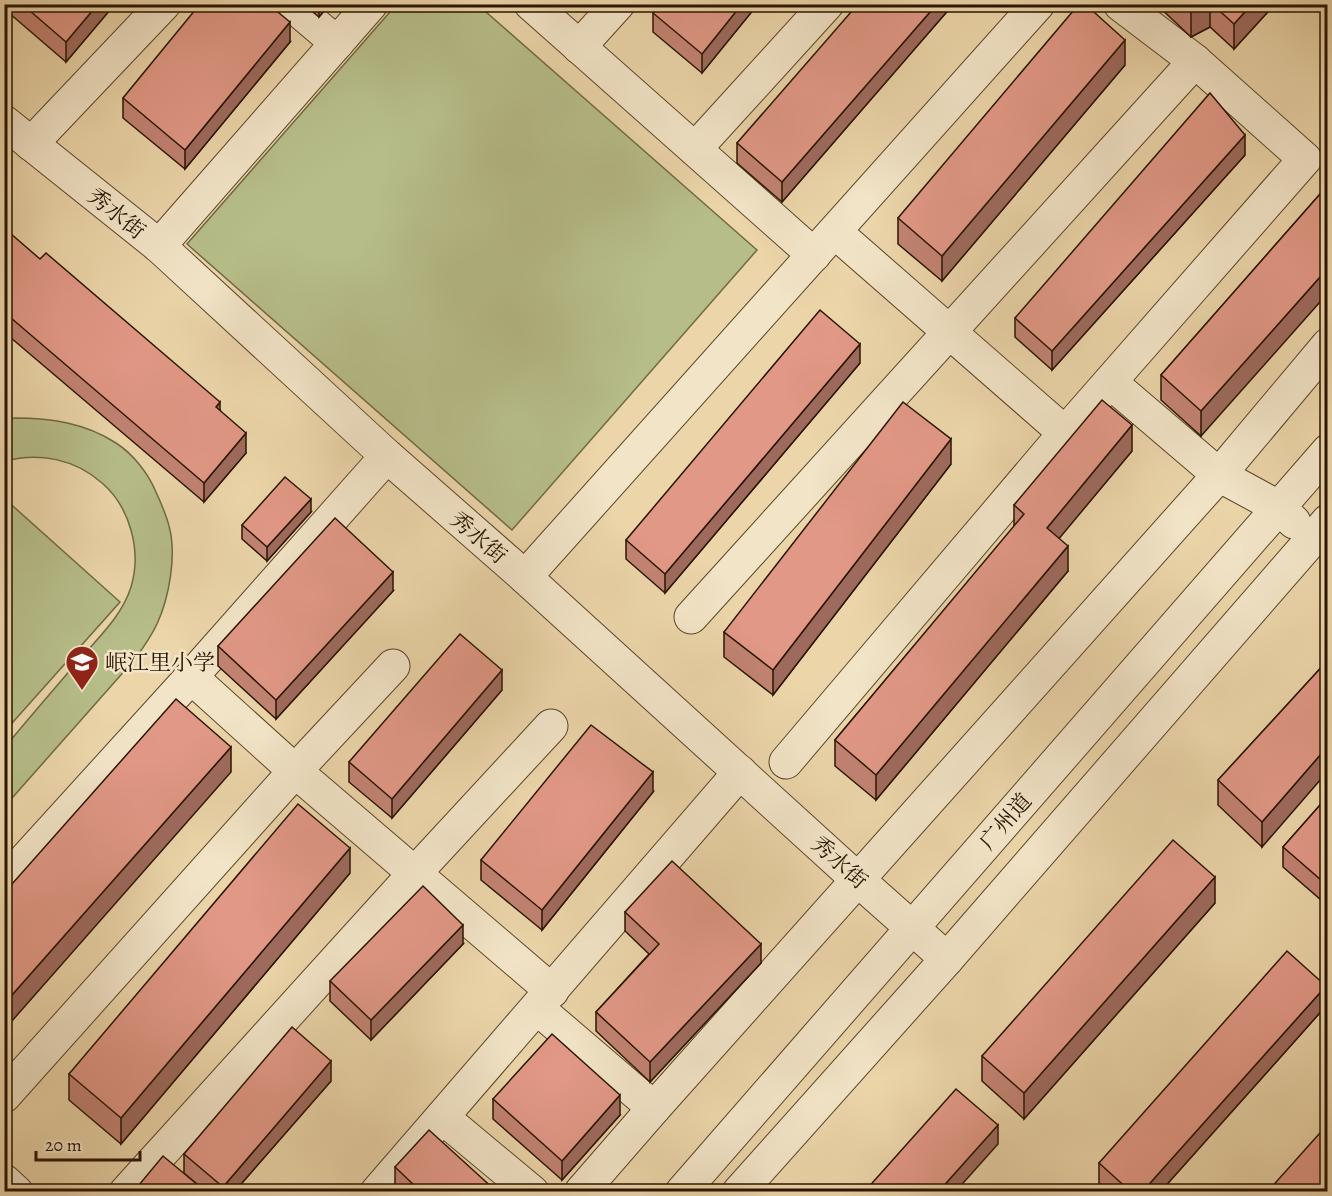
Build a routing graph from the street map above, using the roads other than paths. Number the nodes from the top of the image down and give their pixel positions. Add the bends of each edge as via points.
1 (164, 4) edge
2 (291, 4) edge
3 (371, 4) edge
4 (531, 4) edge
5 (618, 4) edge
6 (827, 4) edge
7 (1120, 4) edge
8 (1025, 9) edge
9 (337, 43) junction
10 (579, 47) junction
11 (1195, 61) junction
12 (4, 122) edge
13 (31, 144) junction
14 (695, 149) junction
15 (824, 243) junction
16 (159, 246) junction
17 (949, 332) junction
18 (1328, 345) edge
19 (1110, 382) junction
20 (1065, 433) junction
21 (1328, 451) edge
22 (387, 456) junction
23 (1219, 475) junction
24 (1278, 507) junction
25 (1322, 538) edge
26 (525, 577) junction
27 (691, 616) dead end
28 (393, 666) dead end
29 (191, 677) junction
30 (551, 726) dead end
31 (786, 762) dead end
32 (295, 771) junction
33 (740, 772) junction
34 (415, 873) junction
35 (857, 879) junction
36 (4, 883) edge
37 (912, 927) junction
38 (947, 959) junction
39 (544, 1000) junction
40 (4, 1096) edge
41 (654, 1108) junction
42 (442, 1117) junction
43 (126, 1191) edge
44 (377, 1191) edge
45 (532, 1191) edge
46 (581, 1191) edge
47 (682, 1191) edge
48 (739, 1191) edge

1 - 13 street
2 - 9 street
3 - 9 street
4 - 10 street
5 - 10 street
6 - 14 street
7 - 11 street
8 - 15 street
9 - 16 street
10 - 14 street
11 - 17 street
11 - 19 street via 1305,159
12 - 13 street, 秀水街
13 - 16 street, 秀水街
14 - 15 street
15 - 17 street
15 - 26 street
16 - 22 street, 秀水街
17 - 20 street
17 - 27 street
18 - 23 street
19 - 20 street
19 - 23 street
20 - 31 street
21 - 24 street, 广州道
22 - 26 street, 秀水街
22 - 29 street
23 - 24 street
23 - 35 street
24 - 25 street
24 - 37 street, 广州道
25 - 38 street, 广州道
26 - 33 street, 秀水街
28 - 32 street
29 - 32 street
29 - 36 street
30 - 34 street
32 - 34 street
32 - 40 street
33 - 35 street, 秀水街
33 - 39 street
34 - 39 street
34 - 43 street
35 - 37 street, 秀水街
35 - 41 street
37 - 38 street, 秀水街
37 - 47 street, 广州道
38 - 48 street, 广州道
39 - 41 street
39 - 42 street
41 - 46 street
42 - 44 street
42 - 45 street

